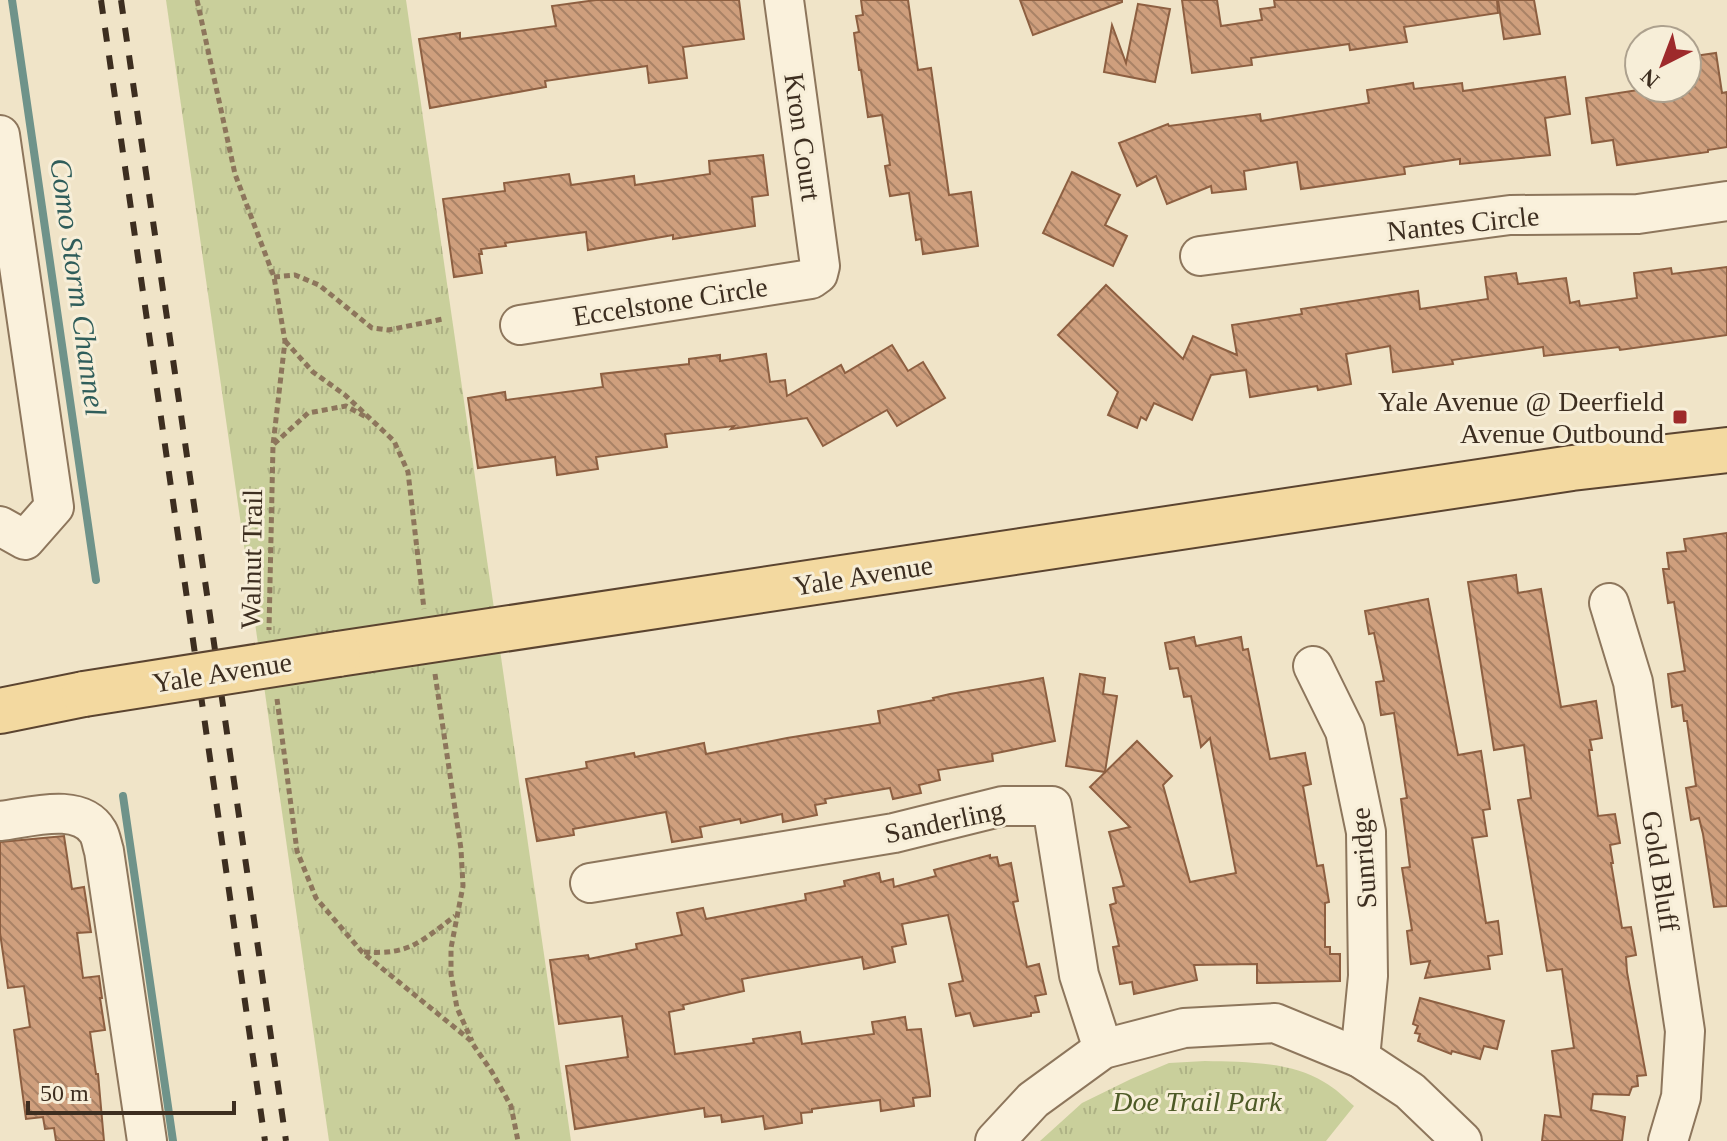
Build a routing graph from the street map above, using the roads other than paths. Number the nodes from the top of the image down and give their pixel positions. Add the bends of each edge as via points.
1 (784, 0) edge
2 (0, 135) edge
3 (1727, 201) edge
4 (1200, 256) dead end
5 (818, 274) joint
6 (520, 325) dead end
7 (1727, 450) edge
8 (0, 526) edge
9 (1609, 603) dead end
10 (1313, 666) dead end
11 (0, 711) edge
12 (0, 821) edge
13 (590, 883) dead end
14 (1103, 1049) junction
15 (1360, 1058) junction
16 (147, 1141) edge
17 (995, 1141) edge
18 (1462, 1141) edge
19 (1668, 1141) edge

1 - 5 street, Kron Court
2 - 8 street via 54,507 25,540
3 - 4 street, Nantes Circle via 1638,214 1510,215
5 - 6 street, Eccelstone Circle
7 - 11 main road, Yale Avenue, bridge via 1527,475 433,656 338,654
9 - 19 street, Gold Bluff via 1633,682 1685,1031 1681,1097
10 - 15 street, Sunridge via 1345,731 1366,832 1368,976
12 - 16 street via 65,814 83,818 97,831
13 - 14 street, Sanderling via 894,833 1003,806 1052,806 1079,975
14 - 15 street via 1184,1028 1275,1023
14 - 17 street via 1033,1100
15 - 18 street via 1410,1091

